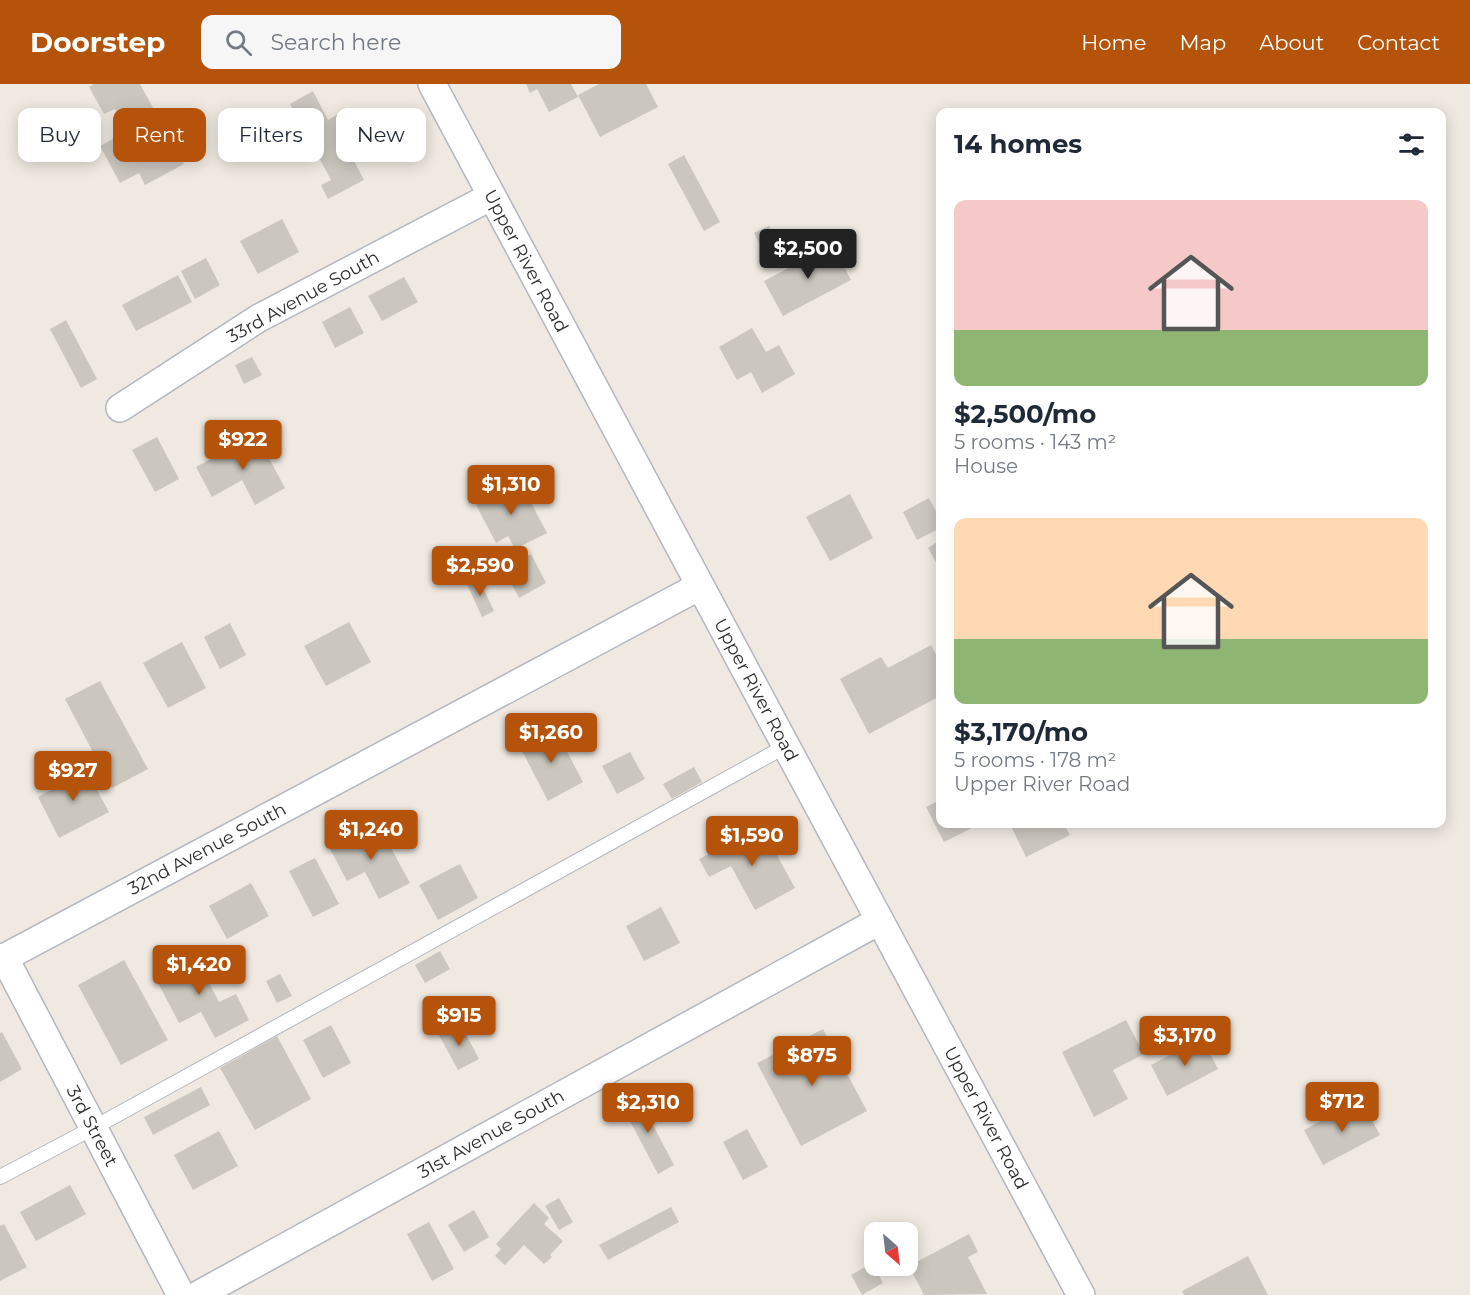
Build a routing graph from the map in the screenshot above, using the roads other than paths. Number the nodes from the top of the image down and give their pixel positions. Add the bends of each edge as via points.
1 (432, 84) edge
2 (492, 196) junction
3 (120, 408) dead end
4 (700, 586) junction
5 (786, 746) junction
6 (879, 921) junction
7 (2, 958) edge
8 (93, 1128) junction
9 (0, 1177) edge
10 (181, 1295) edge
11 (198, 1295) edge
12 (1081, 1295) edge

1 - 2 street, Upper River Road
2 - 3 street, 33rd Avenue South via 259,318
2 - 4 street, Upper River Road
4 - 5 street, Upper River Road
4 - 7 street, 32nd Avenue South
5 - 6 street, Upper River Road
5 - 8 lane
6 - 11 street, 31st Avenue South
6 - 12 street, Upper River Road
7 - 8 street, 3rd Street
8 - 9 lane
8 - 10 street, 3rd Street

